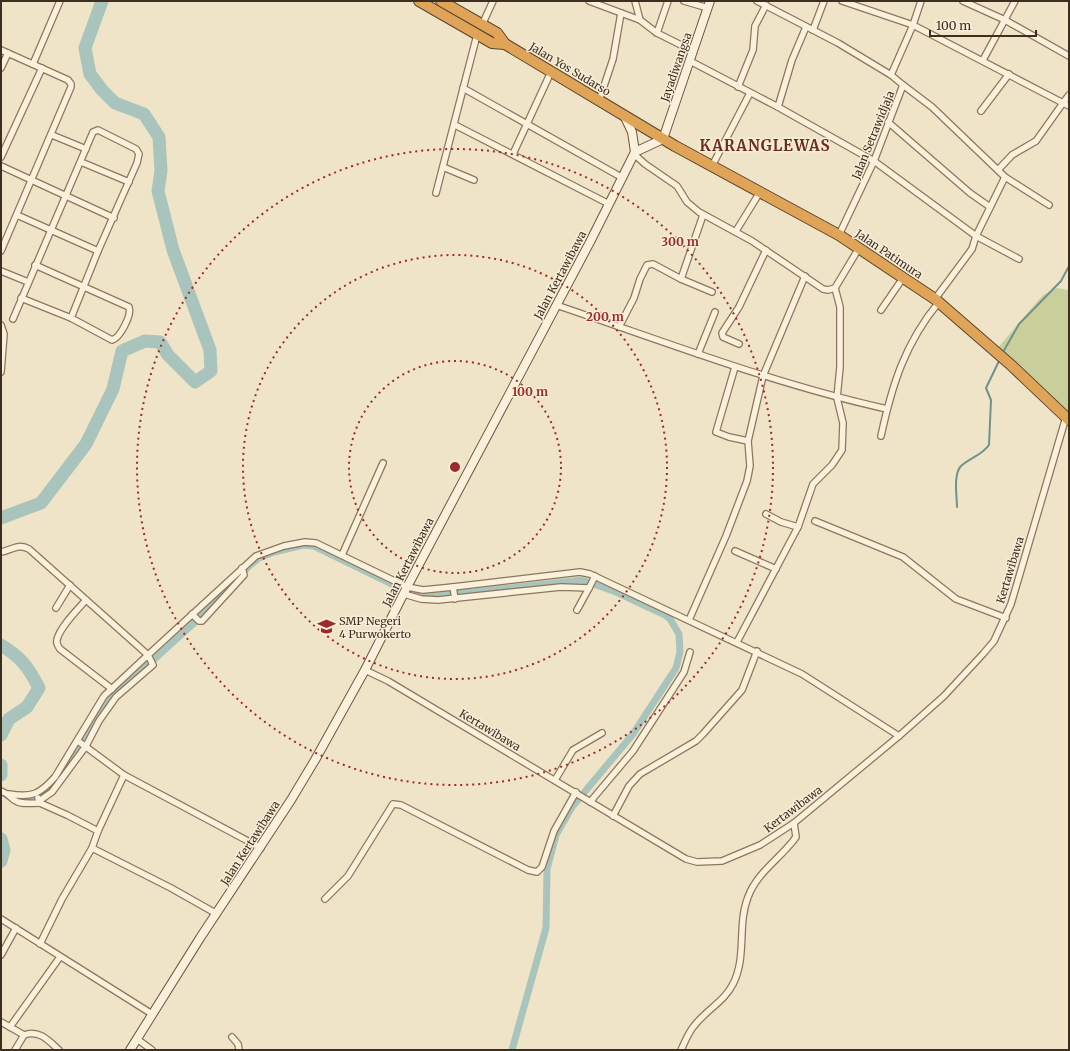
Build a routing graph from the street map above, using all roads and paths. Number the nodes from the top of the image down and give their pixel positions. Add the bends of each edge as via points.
1 (60, 1) edge
2 (419, 1) edge
3 (441, 1) edge
4 (493, 1) edge
5 (589, 1) edge
6 (636, 1) edge
7 (668, 1) edge
8 (684, 1) edge
9 (757, 1) edge
10 (824, 1) edge
11 (842, 1) edge
12 (921, 1) edge
13 (964, 1) edge
14 (1015, 1) edge
15 (853, 3) edge
16 (709, 4) edge
17 (766, 5) junction
18 (621, 13) junction
19 (640, 20) junction
20 (1005, 20) junction
21 (482, 25) junction
22 (913, 25) junction
23 (806, 27) junction
24 (813, 30) junction
25 (657, 34) junction
26 (477, 36) junction
27 (504, 44) junction
28 (1, 50) edge
29 (693, 51) junction
30 (8, 53) junction
31 (1069, 56) edge
32 (983, 60) junction
33 (690, 61) junction
34 (33, 64) junction
35 (1, 68) edge
36 (42, 68) junction
37 (551, 72) junction
38 (1009, 74) junction
39 (891, 75) junction
40 (904, 85) junction
41 (738, 87) junction
42 (463, 88) junction
43 (750, 93) junction
44 (1069, 95) edge
45 (599, 101) junction
46 (1063, 103) junction
47 (1069, 106) edge
48 (778, 107) junction
49 (980, 111) dead end
50 (624, 115) junction
51 (888, 122) junction
52 (527, 123) junction
53 (455, 125) junction
54 (52, 135) junction
55 (663, 139) junction
56 (86, 149) junction
57 (634, 153) junction
58 (513, 154) junction
59 (1, 158) edge
60 (874, 161) junction
61 (81, 162) junction
62 (1, 166) edge
63 (712, 166) junction
64 (443, 167) junction
65 (998, 170) junction
66 (621, 177) junction
67 (1005, 177) junction
68 (32, 180) junction
69 (474, 180) dead end
70 (129, 182) junction
71 (760, 192) junction
72 (436, 193) dead end
73 (66, 196) junction
74 (609, 204) junction
75 (1049, 205) dead end
76 (990, 207) junction
77 (17, 215) junction
78 (703, 215) junction
79 (114, 218) junction
80 (50, 230) junction
81 (736, 231) junction
82 (840, 235) junction
83 (976, 236) junction
84 (859, 248) junction
85 (766, 250) junction
86 (1, 251) edge
87 (98, 251) junction
88 (1019, 259) dead end
89 (35, 265) junction
90 (1, 271) edge
91 (804, 276) junction
92 (681, 278) junction
93 (903, 278) junction
94 (28, 282) junction
95 (84, 286) junction
96 (835, 288) junction
97 (712, 292) dead end
98 (21, 298) junction
99 (937, 301) junction
100 (556, 305) junction
101 (881, 310) dead end
102 (715, 312) dead end
103 (71, 318) junction
104 (13, 319) dead end
105 (1, 325) edge
106 (619, 327) junction
107 (739, 344) dead end
108 (698, 354) junction
109 (735, 367) junction
110 (1, 372) edge
111 (762, 376) junction
112 (837, 398) junction
113 (887, 408) junction
114 (1067, 419) edge
115 (881, 436) dead end
116 (748, 441) junction
117 (382, 464) dead end
118 (766, 514) dead end
119 (815, 521) dead end
120 (798, 527) junction
121 (735, 551) dead end
122 (1, 552) edge
123 (342, 555) junction
124 (776, 569) junction
125 (243, 570) junction
126 (595, 577) junction
127 (70, 585) junction
128 (590, 586) junction
129 (405, 590) junction
130 (454, 594) junction
131 (86, 600) junction
132 (56, 608) dead end
133 (577, 610) dead end
134 (195, 618) junction
135 (1006, 618) junction
136 (689, 620) junction
137 (737, 642) junction
138 (756, 651) junction
139 (690, 652) dead end
140 (150, 659) junction
141 (364, 670) junction
142 (112, 689) junction
143 (602, 733) dead end
144 (899, 736) junction
145 (82, 744) junction
146 (124, 775) junction
147 (555, 780) junction
148 (5, 793) edge
149 (577, 793) junction
150 (38, 798) junction
151 (589, 800) junction
152 (612, 815) junction
153 (794, 823) junction
154 (98, 831) junction
155 (92, 848) junction
156 (261, 848) junction
157 (325, 899) dead end
158 (216, 914) junction
159 (1, 919) edge
160 (16, 928) junction
161 (40, 944) junction
162 (1, 955) edge
163 (60, 957) junction
164 (152, 1014) junction
165 (1, 1022) edge
166 (10, 1027) junction
167 (24, 1034) junction
168 (232, 1037) dead end
169 (136, 1039) junction
170 (15, 1050) edge
171 (59, 1050) edge
172 (130, 1050) edge
173 (152, 1050) edge
174 (239, 1050) edge
175 (681, 1050) edge

1 - 34 street
2 - 26 highway, Jalan Yos Sudarso
3 - 21 highway, Jalan Yos Sudarso
4 - 21 street
5 - 18 street
6 - 19 street
7 - 25 street
8 - 16 street
9 - 17 street
10 - 24 street
11 - 15 street
12 - 22 street, Jalan Setrawidjaja
13 - 20 street
14 - 20 street
15 - 22 street
16 - 29 street, Jayadiwangsa
17 - 23 street
17 - 41 street via 755,26 753,50
18 - 19 street
18 - 45 street via 613,59
19 - 25 street
20 - 31 street
20 - 32 street
21 - 27 highway, Jalan Yos Sudarso via 497,33
22 - 32 street
22 - 39 street, Jalan Setrawidjaja
23 - 24 street
23 - 48 street via 792,60
24 - 39 street
25 - 29 street
26 - 27 highway, Jalan Yos Sudarso via 492,44
26 - 42 street
27 - 37 highway, Jalan Yos Sudarso
28 - 30 street
29 - 33 street, Jayadiwangsa
30 - 34 street
30 - 35 street
32 - 38 street
33 - 41 street
33 - 55 street, Jayadiwangsa
34 - 36 street
36 - 54 street via 68,80 71,84
36 - 59 street
37 - 45 highway, Jalan Yos Sudarso
37 - 52 street
38 - 46 street
38 - 49 street
39 - 40 street, Jalan Setrawidjaja
40 - 51 street, Jalan Setrawidjaja
40 - 65 street via 932,107
41 - 43 street
42 - 52 street
42 - 53 street
43 - 48 street
43 - 63 street
44 - 46 street
45 - 50 highway, Jalan Yos Sudarso
46 - 47 street
46 - 65 street via 1036,141 1012,155
48 - 60 street
50 - 55 highway, Jalan Yos Sudarso
50 - 57 street via 632,132
51 - 60 street, Jalan Setrawidjaja
51 - 76 street via 970,193
52 - 58 street
52 - 66 street
53 - 58 street
53 - 64 street
54 - 56 street
54 - 68 street
55 - 57 street
55 - 63 highway, Jalan Patimura
56 - 61 street
56 - 70 street via 93,132 98,130 136,149 139,154 138,163
57 - 66 street, Jalan Kertawibawa
57 - 78 street via 645,164 677,186 687,202
58 - 74 street
60 - 82 street, Jalan Setrawidjaja
60 - 83 street
61 - 70 street
61 - 73 street
62 - 68 street
63 - 71 highway, Jalan Patimura
64 - 69 street
64 - 72 street
65 - 67 street
66 - 74 street, Jalan Kertawibawa
67 - 75 street
67 - 76 street
68 - 73 street
68 - 77 street
70 - 79 street
71 - 81 street
71 - 82 highway, Jalan Patimura
73 - 79 street
73 - 80 street
74 - 100 street, Jalan Kertawibawa
76 - 83 street
77 - 80 street
77 - 86 street
78 - 81 street
78 - 92 street
79 - 87 street
80 - 87 street
80 - 89 street
81 - 85 street
82 - 84 highway, Jalan Patimura
83 - 88 street
83 - 99 street via 972,249
84 - 93 highway, Jalan Patimura
84 - 96 street
85 - 91 street
85 - 107 street via 739,307 722,334 723,337
87 - 95 street
89 - 94 street
89 - 95 street
90 - 94 street
91 - 96 street via 824,289
91 - 111 street
92 - 97 street
92 - 106 street via 653,264 647,265
93 - 99 highway, Jalan Patimura
93 - 101 street
94 - 98 street
95 - 103 street
95 - 103 street via 129,307 130,314 117,337 112,340
96 - 112 street via 840,307 841,352
98 - 103 street
98 - 104 street
99 - 113 street via 916,334 895,379
99 - 114 highway, Jalan Patimura via 1011,365
100 - 106 street
100 - 129 street, Jalan Kertawibawa
102 - 108 street
105 - 110 street via 4,334
106 - 108 street
108 - 109 street
109 - 111 street
109 - 116 street via 716,432 729,438
111 - 112 street
111 - 116 street
112 - 113 street
112 - 120 street via 843,423 842,450 832,465 813,484
113 - 115 street
114 - 135 street, Kertawibawa
116 - 136 street via 750,466 747,481
117 - 123 street
118 - 120 street
119 - 135 street via 903,557 954,598
120 - 124 street
121 - 124 street
122 - 127 street via 23,545 38,555
123 - 125 street via 326,547 305,542 256,556
123 - 129 street
124 - 137 street
125 - 134 street
125 - 134 street via 202,621
126 - 128 street
126 - 130 street via 580,572
126 - 136 street
127 - 131 street
127 - 132 street
128 - 130 street
128 - 133 street
129 - 130 street
129 - 130 street via 421,599
129 - 141 street, Jalan Kertawibawa
131 - 140 street
131 - 142 street via 67,623 57,644
134 - 140 street
135 - 144 street, Kertawibawa via 994,641 983,654 944,696
136 - 137 street
137 - 138 street
138 - 144 street via 813,680
138 - 152 street via 742,690 703,734 640,774 629,786
139 - 151 street via 684,672 633,751
140 - 142 street
140 - 145 street via 152,667 116,698
141 - 147 street, Kertawibawa via 388,681
141 - 156 street, Jalan Kertawibawa
142 - 145 street via 96,708
143 - 147 street via 573,750
144 - 153 street, Kertawibawa
145 - 146 street
145 - 150 street
145 - 150 street via 52,792
146 - 154 street
146 - 156 street
147 - 149 street, Kertawibawa
148 - 150 street
148 - 150 street via 20,803
149 - 151 street, Kertawibawa
149 - 157 street via 554,831 542,867 537,872 528,870 401,805 393,804 348,876
150 - 154 street
151 - 152 street, Kertawibawa
152 - 153 street, Kertawibawa via 686,859 697,862 722,861 760,845
153 - 175 street via 796,837 763,871 748,897 742,922 739,968 733,983 721,1000 695,1025
154 - 155 street
155 - 158 street
155 - 161 street via 62,899
156 - 158 street, Jalan Kertawibawa
158 - 164 street, Jalan Kertawibawa
159 - 160 street
160 - 161 street
160 - 162 street
161 - 163 street
163 - 164 street
163 - 166 street
164 - 169 street, Jalan Kertawibawa
165 - 166 street
166 - 167 street
167 - 170 street
167 - 171 street via 38,1034
168 - 174 street
169 - 172 street, Jalan Kertawibawa
169 - 173 street

